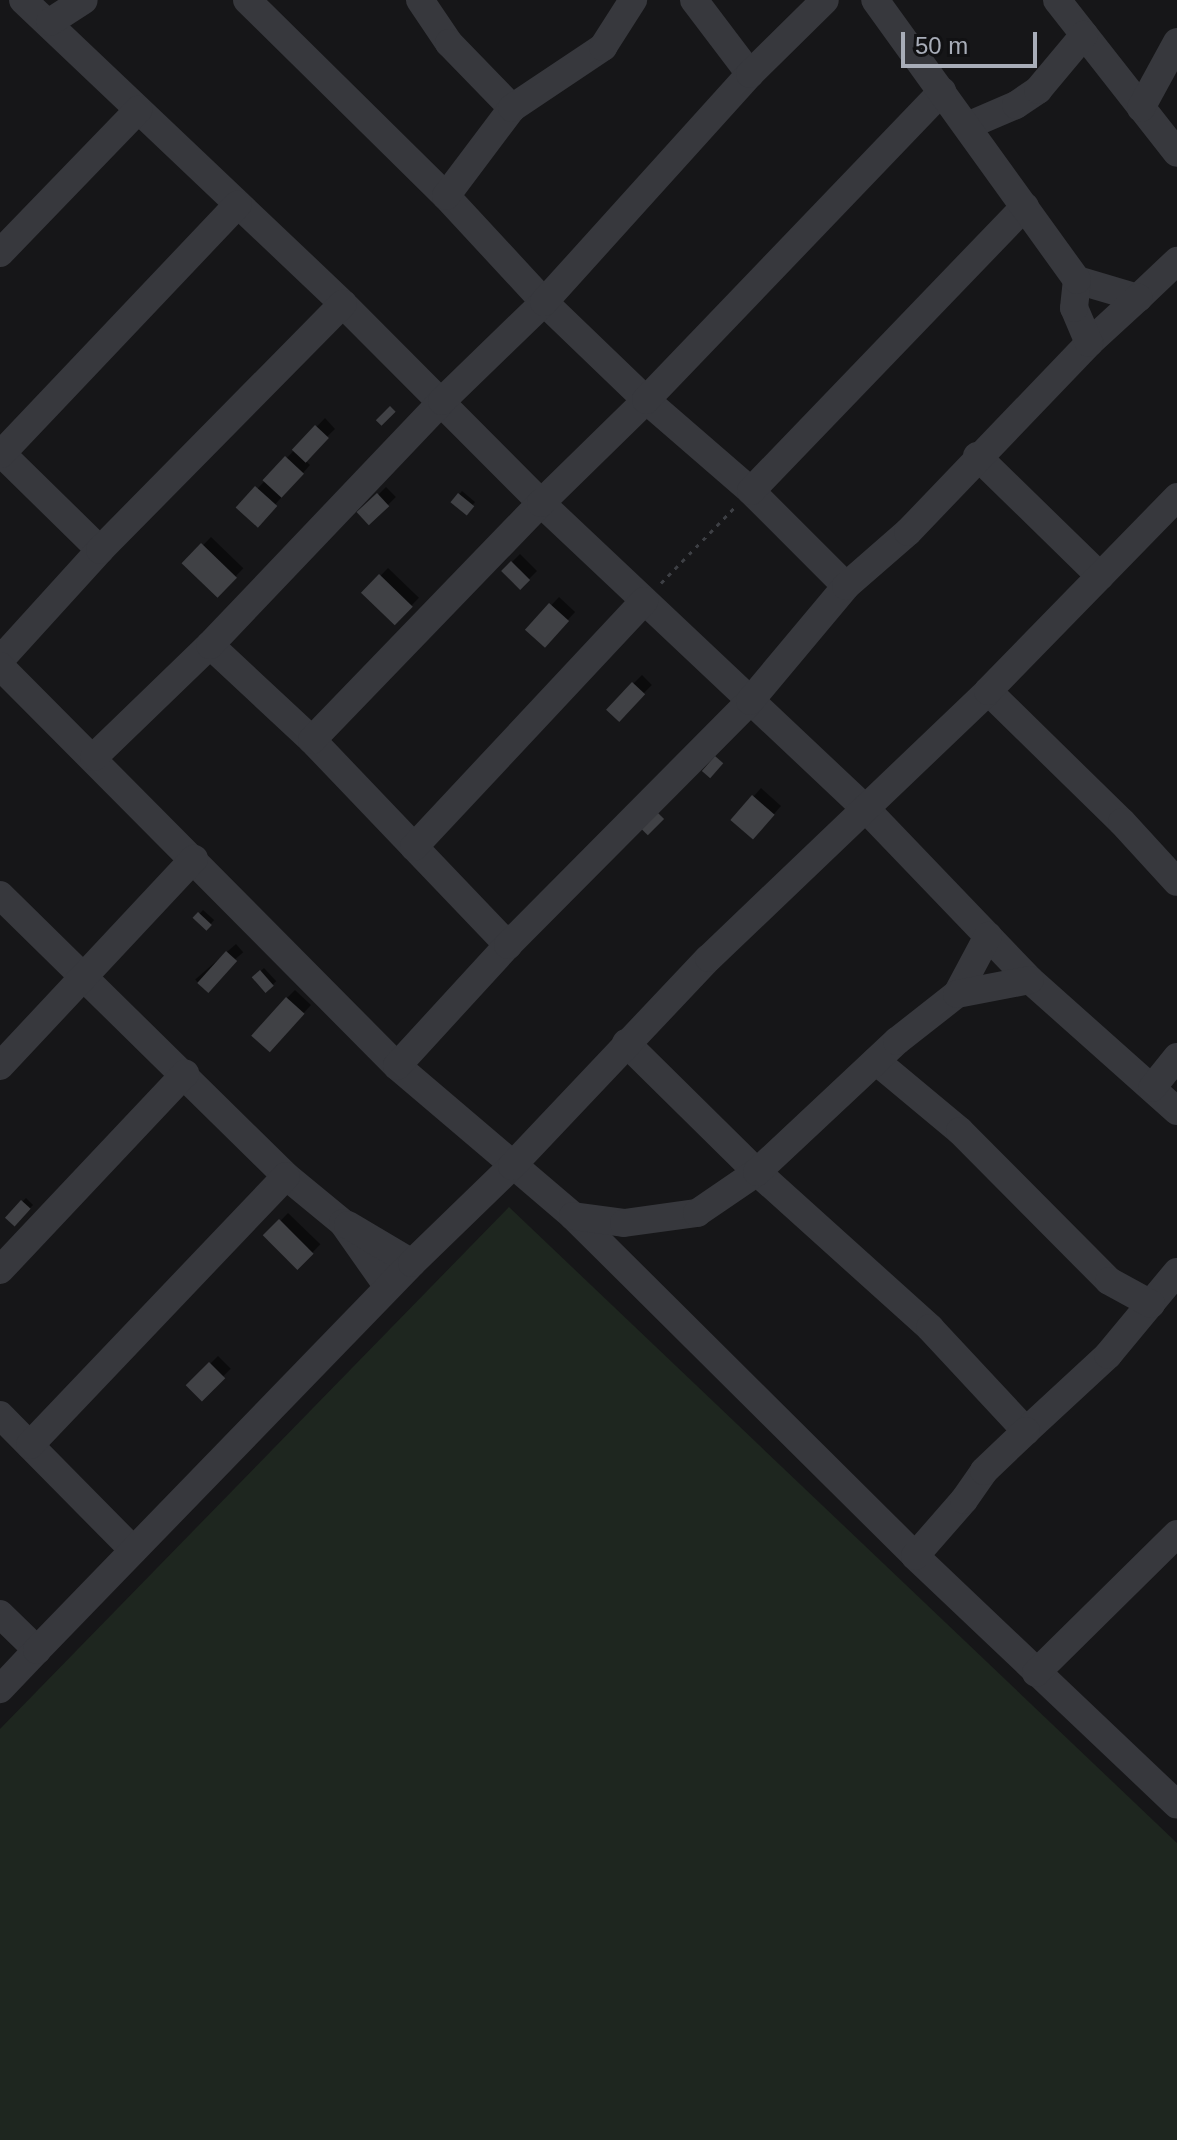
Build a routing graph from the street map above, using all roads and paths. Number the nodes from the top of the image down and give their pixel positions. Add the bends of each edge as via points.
1 (23, 0) edge
2 (84, 0) edge
3 (247, 0) edge
4 (420, 0) edge
5 (633, 0) edge
6 (694, 0) edge
7 (825, 0) edge
8 (875, 0) edge
9 (1057, 0) edge
10 (50, 22) junction
11 (1084, 35) junction
12 (1177, 42) edge
13 (750, 74) junction
14 (942, 91) junction
15 (512, 108) junction
16 (1141, 108) junction
17 (138, 110) junction
18 (967, 126) junction
19 (1177, 153) edge
20 (446, 196) junction
21 (238, 204) junction
22 (1025, 206) junction
23 (0, 253) edge
24 (1177, 261) edge
25 (1077, 280) junction
26 (1138, 298) junction
27 (544, 302) junction
28 (343, 304) junction
29 (1089, 343) junction
30 (646, 400) junction
31 (442, 401) junction
32 (1, 453) edge
33 (977, 456) junction
34 (751, 491) junction
35 (1177, 497) edge
36 (541, 503) junction
37 (100, 550) junction
38 (1100, 576) junction
39 (846, 586) junction
40 (644, 601) junction
41 (210, 645) junction
42 (0, 660) edge
43 (0, 666) edge
44 (988, 691) junction
45 (750, 701) junction
46 (312, 740) junction
47 (94, 757) junction
48 (865, 808) junction
49 (414, 847) junction
50 (194, 859) junction
51 (1177, 882) edge
52 (0, 895) edge
53 (988, 936) junction
54 (508, 945) junction
55 (82, 979) junction
56 (1030, 980) junction
57 (957, 994) junction
58 (626, 1043) junction
59 (1177, 1057) edge
60 (876, 1061) junction
61 (0, 1066) edge
62 (397, 1066) junction
63 (185, 1074) junction
64 (1152, 1088) junction
65 (1177, 1111) edge
66 (512, 1166) junction
67 (757, 1172) junction
68 (286, 1176) junction
69 (573, 1216) junction
70 (343, 1223) junction
71 (412, 1263) junction
72 (0, 1270) edge
73 (1177, 1272) edge
74 (388, 1287) junction
75 (1151, 1304) junction
76 (0, 1415) edge
77 (1026, 1431) junction
78 (30, 1445) junction
79 (1177, 1534) edge
80 (133, 1550) junction
81 (915, 1556) junction
82 (0, 1614) edge
83 (37, 1650) junction
84 (1036, 1673) junction
85 (0, 1689) edge
86 (1174, 1795) edge

1 - 10 street
2 - 10 street
3 - 20 street
4 - 15 street via 449,43
5 - 15 street via 603,47
6 - 13 street
7 - 13 street
8 - 14 street
9 - 11 street
10 - 17 street
11 - 16 street
11 - 18 street via 1038,90
12 - 16 street
13 - 27 street
14 - 18 street
14 - 30 street
15 - 20 street
16 - 19 street
17 - 21 street
17 - 23 street
18 - 22 street
20 - 27 street
21 - 28 street
21 - 32 street
22 - 25 street
22 - 34 street
24 - 26 street
25 - 26 street
25 - 29 street via 1074,308
26 - 29 street
27 - 30 street
27 - 31 street
28 - 31 street
28 - 37 street
29 - 33 street
30 - 34 street
30 - 36 street
31 - 36 street
31 - 41 street
32 - 37 street
33 - 38 street
33 - 39 street via 908,532
34 - 39 street
34 - 40 path
35 - 38 street
36 - 40 street
36 - 46 street
37 - 42 street
38 - 44 street
39 - 45 street
40 - 45 street
40 - 49 street
41 - 46 street
41 - 47 street
43 - 47 street
44 - 48 street
44 - 51 street
45 - 48 street
45 - 54 street
46 - 49 street
47 - 50 street
48 - 53 street
48 - 58 street
49 - 54 street
50 - 55 street
50 - 62 street
52 - 55 street
53 - 56 street
53 - 57 street
54 - 62 street
55 - 61 street
55 - 63 street
56 - 57 street
56 - 64 street
57 - 60 street
58 - 66 street
58 - 67 street
59 - 64 street
60 - 67 street
60 - 75 street via 960,1131 1109,1281
62 - 66 street
63 - 68 street
63 - 72 street
64 - 65 street
66 - 69 street
66 - 71 street
67 - 69 street via 690,1216 624,1223
67 - 77 street via 930,1328
68 - 70 street
68 - 78 street
69 - 81 street
70 - 71 street
70 - 74 street
71 - 74 street
73 - 75 street
74 - 80 street
75 - 77 street via 1108,1355
76 - 78 street
77 - 81 street via 984,1471
78 - 80 street
79 - 84 street
80 - 83 street
81 - 84 street
82 - 83 street
83 - 85 street
84 - 86 street

